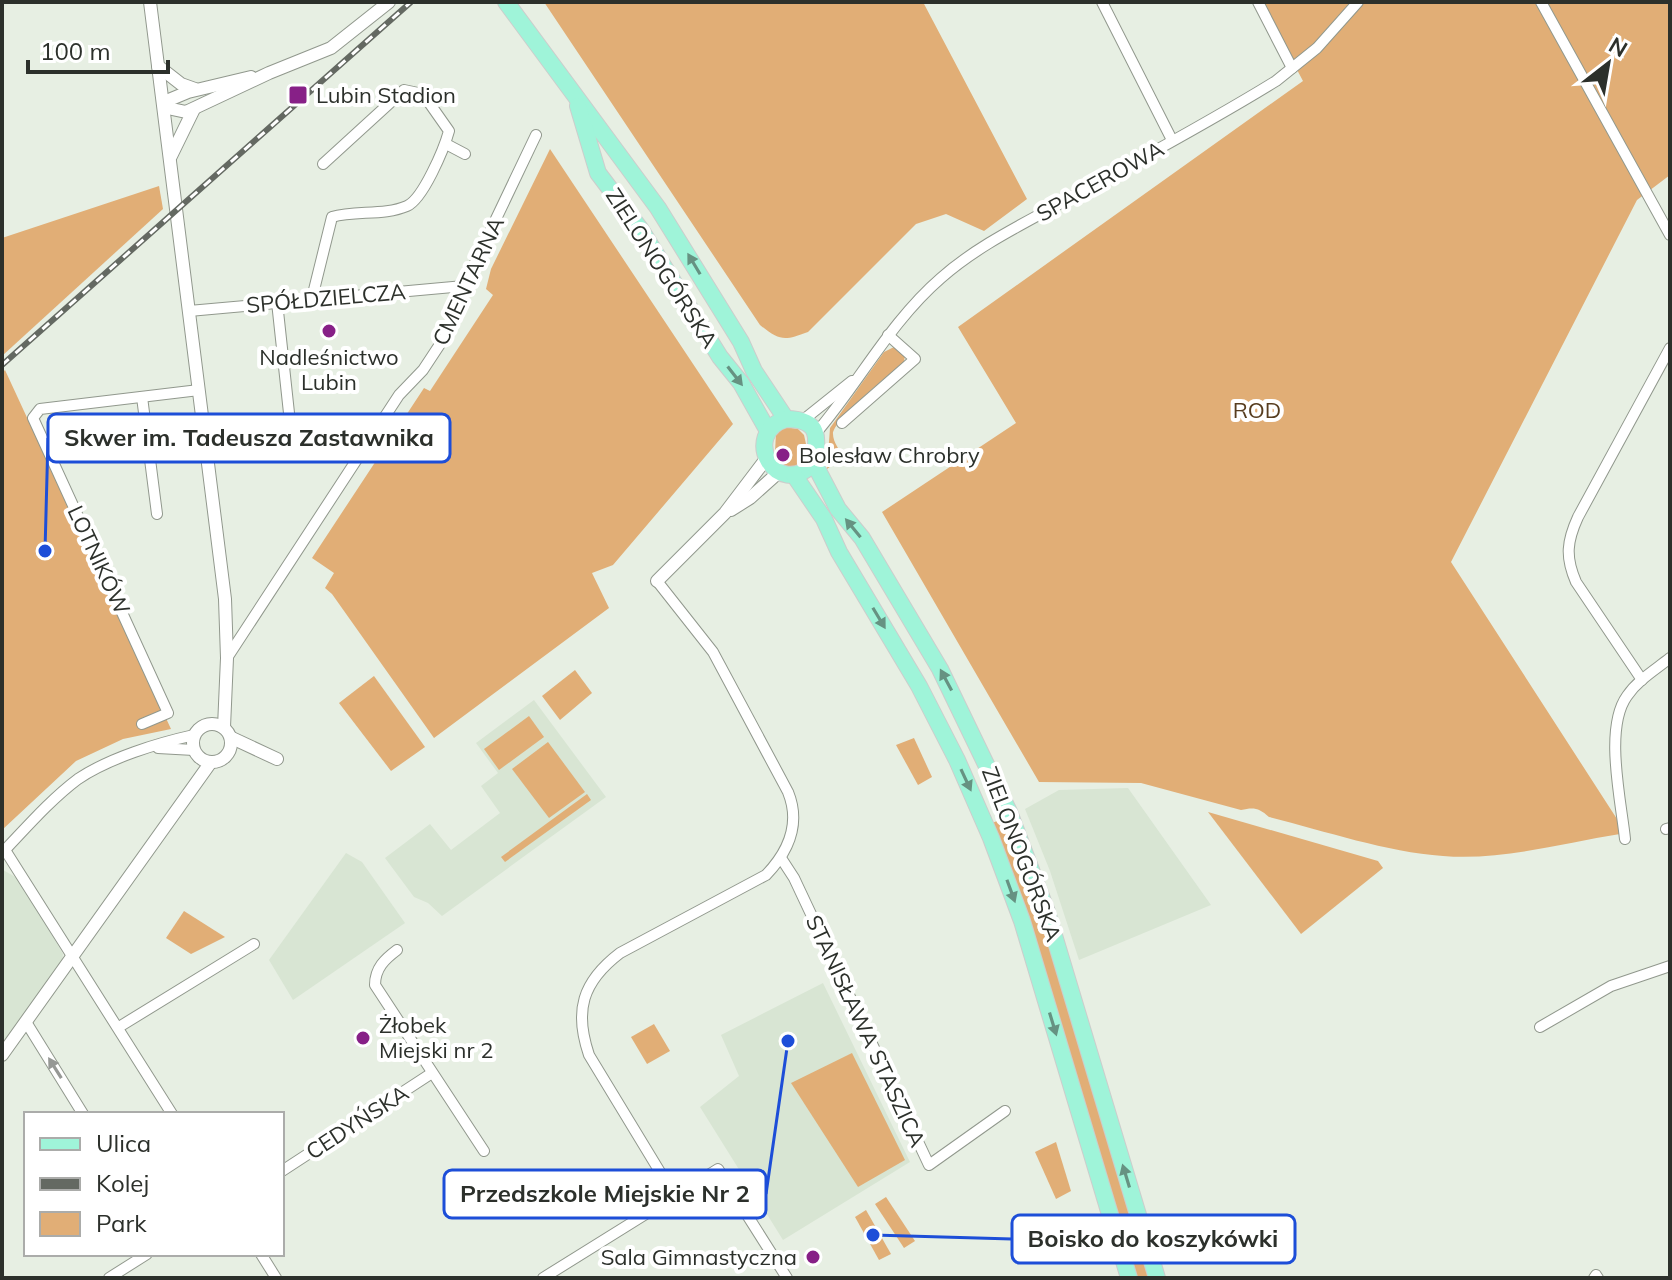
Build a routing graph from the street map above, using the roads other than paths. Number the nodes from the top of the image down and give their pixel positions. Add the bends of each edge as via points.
1 (150, 2) edge
2 (389, 2) edge
3 (506, 2) edge
4 (1102, 2) edge
5 (1258, 2) edge
6 (1358, 2) edge
7 (1541, 2) edge
8 (158, 66) junction
9 (1292, 68) junction
10 (269, 73) junction
11 (198, 89) junction
12 (576, 97) junction
13 (164, 102) junction
14 (194, 109) junction
15 (536, 135) dead end
16 (1172, 140) junction
17 (446, 144) junction
18 (465, 154) dead end
19 (170, 160) junction
20 (323, 164) dead end
21 (1666, 219) edge
22 (1670, 235) edge
23 (464, 286) junction
24 (312, 298) junction
25 (277, 302) junction
26 (189, 311) junction
27 (888, 335) junction
28 (1670, 348) edge
29 (857, 377) junction
30 (199, 390) junction
31 (142, 397) junction
32 (289, 413) dead end
33 (794, 420) junction
34 (842, 423) dead end
35 (768, 431) junction
36 (816, 433) junction
37 (766, 459) junction
38 (814, 463) junction
39 (786, 474) junction
40 (725, 513) junction
41 (157, 514) dead end
42 (657, 581) joint
43 (227, 658) junction
44 (1670, 658) edge
45 (1642, 680) junction
46 (142, 724) dead end
47 (225, 734) junction
48 (194, 735) junction
49 (156, 748) junction
50 (202, 757) junction
51 (275, 758) dead end
52 (1625, 839) dead end
53 (4, 851) edge
54 (781, 858) junction
55 (254, 944) dead end
56 (397, 950) dead end
57 (73, 955) junction
58 (1670, 966) edge
59 (26, 1022) junction
60 (119, 1027) junction
61 (1540, 1027) dead end
62 (2, 1055) edge
63 (432, 1073) junction
64 (1005, 1111) dead end
65 (82, 1112) edge
66 (171, 1112) edge
67 (484, 1151) dead end
68 (284, 1170) edge
69 (674, 1195) junction
70 (144, 1256) edge
71 (262, 1256) edge
72 (109, 1278) edge
73 (276, 1278) edge
74 (543, 1278) edge
75 (787, 1278) edge
76 (1129, 1278) edge
77 (1157, 1278) edge

1 - 8 street
2 - 10 street via 331,48
3 - 12 main road, ZIELONOGÓRSKA
4 - 16 street
5 - 9 street
6 - 9 street, SPACEROWA
7 - 21 street
8 - 11 street
8 - 13 street
9 - 16 street, SPACEROWA
10 - 11 street
10 - 14 street
11 - 13 street
33 -> 12 main road, ZIELONOGÓRSKA via 754,371 668,223
12 -> 35 main road, ZIELONOGÓRSKA via 598,173 641,230
13 - 14 street via 176,111
13 - 19 street
14 - 19 street
15 - 23 street, CMENTARNA
16 - 27 street, SPACEROWA via 965,259
17 - 18 street
17 - 20 street via 449,131 423,94 404,90
17 - 24 street via 417,199 406,207 332,217
19 - 26 street
21 - 22 street
23 - 24 street, SPÓŁDZIELCZA
23 - 43 street, CMENTARNA via 450,329 399,395
24 - 25 street, SPÓŁDZIELCZA
25 - 26 street, SPÓŁDZIELCZA
25 - 32 street
26 - 30 street
27 - 29 street, SPACEROWA
27 - 34 street via 915,359
28 - 45 street via 1567,546 1576,582
29 - 33 street, SPACEROWA
29 - 36 street, SPACEROWA
30 - 31 street
30 - 43 street via 225,599
31 - 41 street
31 - 46 street, LOTNIKÓW via 40,409 33,418 168,713
33 - 35 main road
33 - 36 main road
35 - 37 main road
36 - 38 main road
37 - 39 main road
37 - 40 street
38 - 39 main road via 801,473
77 -> 38 main road, ZIELONOGÓRSKA via 1049,920 1003,797 944,676
39 - 40 street
39 -> 76 main road, ZIELONOGÓRSKA via 824,519 919,686 991,838 1022,921
40 - 42 street
42 - 54 street via 713,652 788,792 793,827
43 - 47 street
44 - 45 street
45 - 52 street via 1622,704 1615,732
47 - 48 street via 205,724
47 - 50 street via 219,761
47 - 51 street
48 - 49 street
48 - 50 street
49 - 50 street
49 - 53 street via 111,761 78,779
50 - 57 street via 198,784
53 - 57 street
54 - 64 street, STANISŁAWA STASZICA via 929,1165
54 - 69 street via 766,875 620,953 600,970 581,1008 589,1055
55 - 60 street
56 - 63 street, CEDYŃSKA via 381,964 375,985
57 - 59 street
57 - 60 street
58 - 61 street via 1611,986
59 - 62 street
65 -> 59 street
60 - 66 street
63 - 67 street, CEDYŃSKA
63 - 68 street, CEDYŃSKA
69 - 74 street
69 - 75 street via 718,1169
70 - 72 street
71 - 73 street

